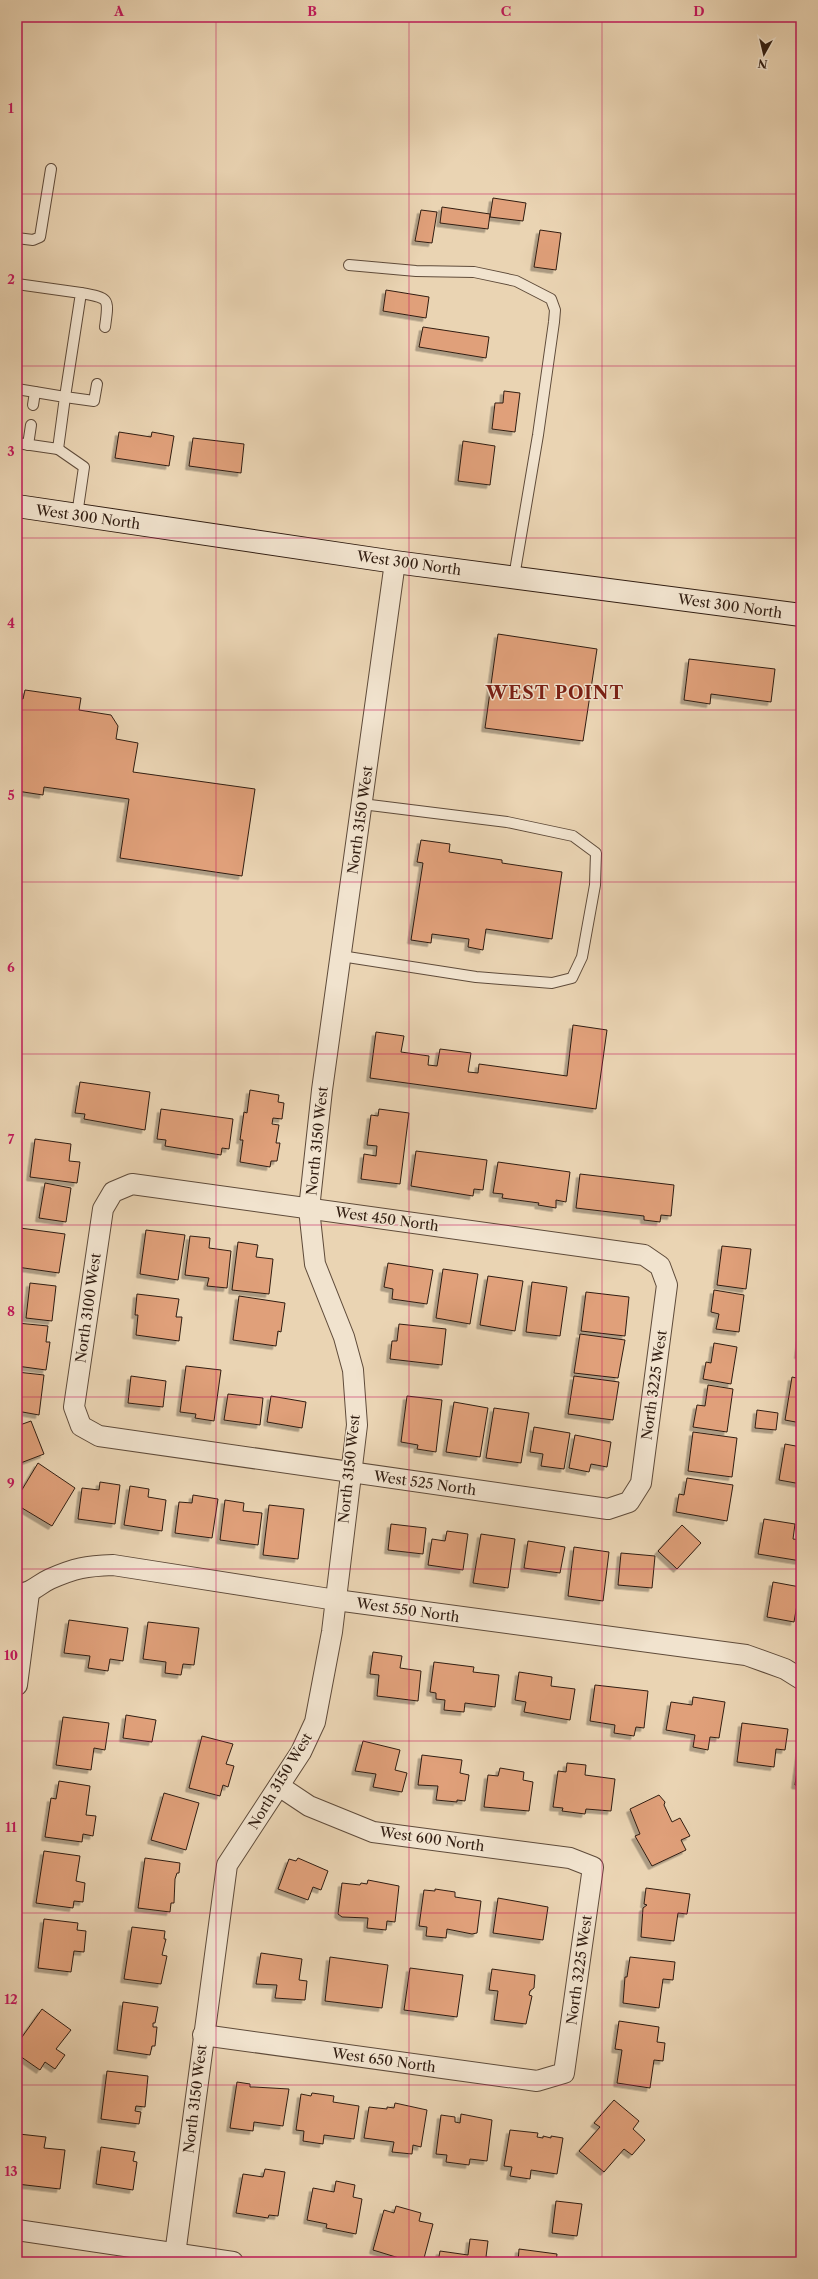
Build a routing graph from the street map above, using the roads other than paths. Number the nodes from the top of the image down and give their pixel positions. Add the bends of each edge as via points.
1 (51, 169) dead end
2 (17, 238) edge
3 (349, 265) dead end
4 (17, 284) edge
5 (81, 293) junction
6 (105, 327) dead end
7 (97, 384) dead end
8 (17, 390) edge
9 (35, 392) junction
10 (65, 396) junction
11 (33, 405) dead end
12 (31, 425) dead end
13 (17, 443) edge
14 (28, 445) junction
15 (58, 449) junction
16 (17, 506) edge
17 (77, 515) junction
18 (395, 562) junction
19 (514, 577) junction
20 (801, 615) edge
21 (362, 804) junction
22 (341, 956) junction
23 (113, 1192) joint
24 (309, 1209) junction
25 (660, 1266) joint
26 (81, 1426) joint
27 (350, 1472) junction
28 (629, 1502) joint
29 (23, 1594) edge
30 (336, 1600) junction
31 (801, 1679) edge
32 (17, 1685) edge
33 (279, 1786) junction
34 (593, 1867) joint
35 (203, 2035) junction
36 (564, 2073) joint
37 (17, 2230) edge
38 (175, 2258) edge
39 (233, 2262) edge

1 - 2 lane via 40,237 33,240
3 - 19 lane via 416,271 474,272 516,281 551,299 555,310 553,330
4 - 5 lane
5 - 6 lane via 102,296 106,300 108,306
5 - 10 lane
7 - 10 lane via 94,401
8 - 9 lane
9 - 10 lane
9 - 11 lane
10 - 15 lane
12 - 14 lane
13 - 14 lane
14 - 15 lane
15 - 17 lane via 84,467
16 - 17 main road, West 300 North
17 - 18 main road, West 300 North
18 - 19 main road, West 300 North
18 - 21 street, North 3150 West
19 - 20 main road, West 300 North
21 - 22 street, North 3150 West
21 - 22 lane via 507,822 573,836 596,853 595,885 582,957 572,978 552,983 476,977
22 - 24 street, North 3150 West via 322,1090
23 - 24 street, West 450 North via 132,1184
23 - 26 street, North 3100 West via 103,1210 74,1406
24 - 25 street, West 450 North via 644,1255
24 - 27 street, North 3150 West via 314,1264 344,1337 352,1370 357,1425
25 - 28 street, North 3225 West via 667,1285 640,1483
26 - 27 street, West 525 North via 99,1436
27 - 28 street, West 525 North via 608,1509
27 - 30 street, North 3150 West
29 - 30 street, West 550 North via 48,1580 84,1566 113,1565
29 - 32 street
30 - 31 street, West 550 North via 746,1655 785,1669
30 - 33 street, North 3150 West via 315,1722 301,1752
33 - 34 street, West 600 North via 309,1806 373,1832 570,1858
33 - 35 street, North 3150 West via 227,1865
34 - 36 street, North 3225 West
35 - 36 street, West 650 North via 538,2081
35 - 38 street, North 3150 West
37 - 38 street
38 - 39 street

